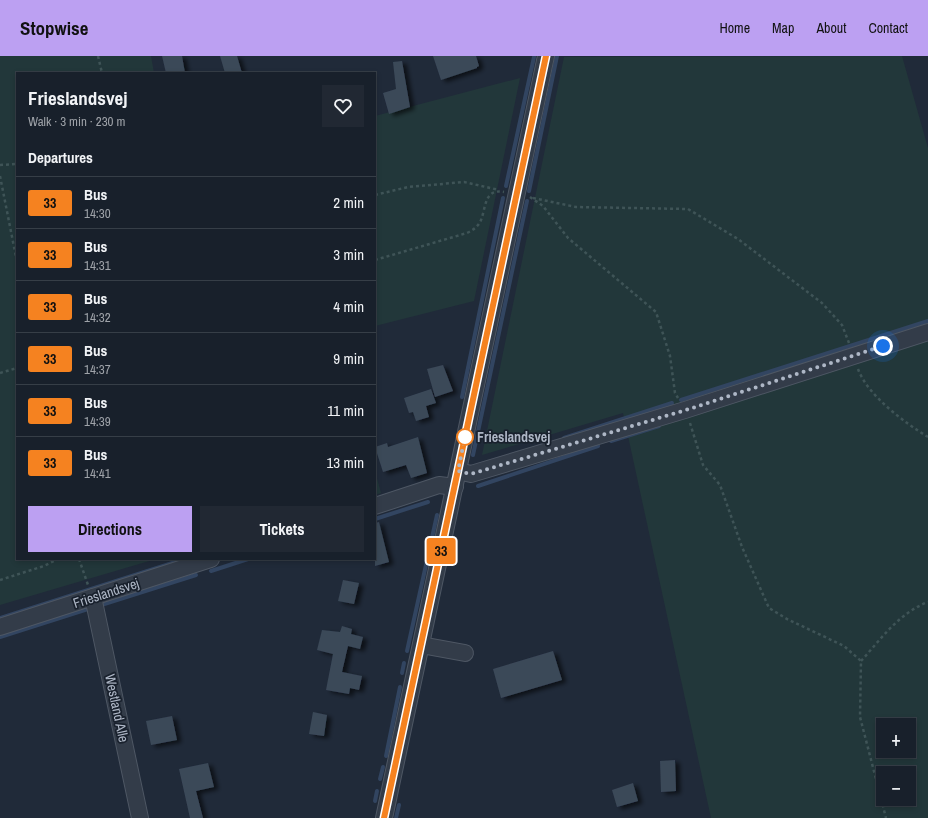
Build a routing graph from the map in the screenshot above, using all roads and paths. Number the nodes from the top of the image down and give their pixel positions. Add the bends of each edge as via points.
1 (98, 56) edge
2 (546, 56) edge
3 (102, 72) edge
4 (16, 164) edge
5 (0, 165) edge
6 (0, 176) edge
7 (376, 195) edge
8 (516, 195) junction
9 (16, 257) edge
10 (376, 260) edge
11 (928, 332) edge
12 (848, 341) dead end
13 (854, 356) junction
14 (16, 368) edge
15 (0, 373) edge
16 (686, 410) junction
17 (928, 437) edge
18 (458, 471) junction
19 (454, 487) junction
20 (376, 506) edge
21 (56, 560) edge
22 (79, 560) edge
23 (208, 560) edge
24 (0, 580) edge
25 (93, 597) junction
26 (928, 602) edge
27 (0, 627) edge
28 (421, 645) junction
29 (464, 653) dead end
30 (861, 662) junction
31 (140, 818) edge
32 (384, 818) edge
33 (886, 818) edge

1 - 3 path
2 - 8 street
4 - 5 path
6 - 9 path
7 - 8 path via 408,187 464,182
8 - 10 path via 493,192 488,197 480,221 467,233
8 - 12 path via 576,207 688,210 738,239 809,293 842,325
8 - 16 path via 532,198 543,206 568,238 656,312 670,356 675,393
8 - 18 street
11 - 13 street
13 - 16 street
13 - 17 path via 862,379 899,418
14 - 15 path
16 - 18 street via 471,474
16 - 30 path via 703,465 720,485 742,547 769,608 844,646
18 - 19 street
19 - 20 street via 439,485
19 - 28 street
21 - 24 path
22 - 25 path
23 - 25 street, Frieslandsvej
25 - 27 street, Frieslandsvej
25 - 31 street, Westland Alle
26 - 30 path via 897,620
28 - 29 street
28 - 32 street
30 - 33 path via 860,717

